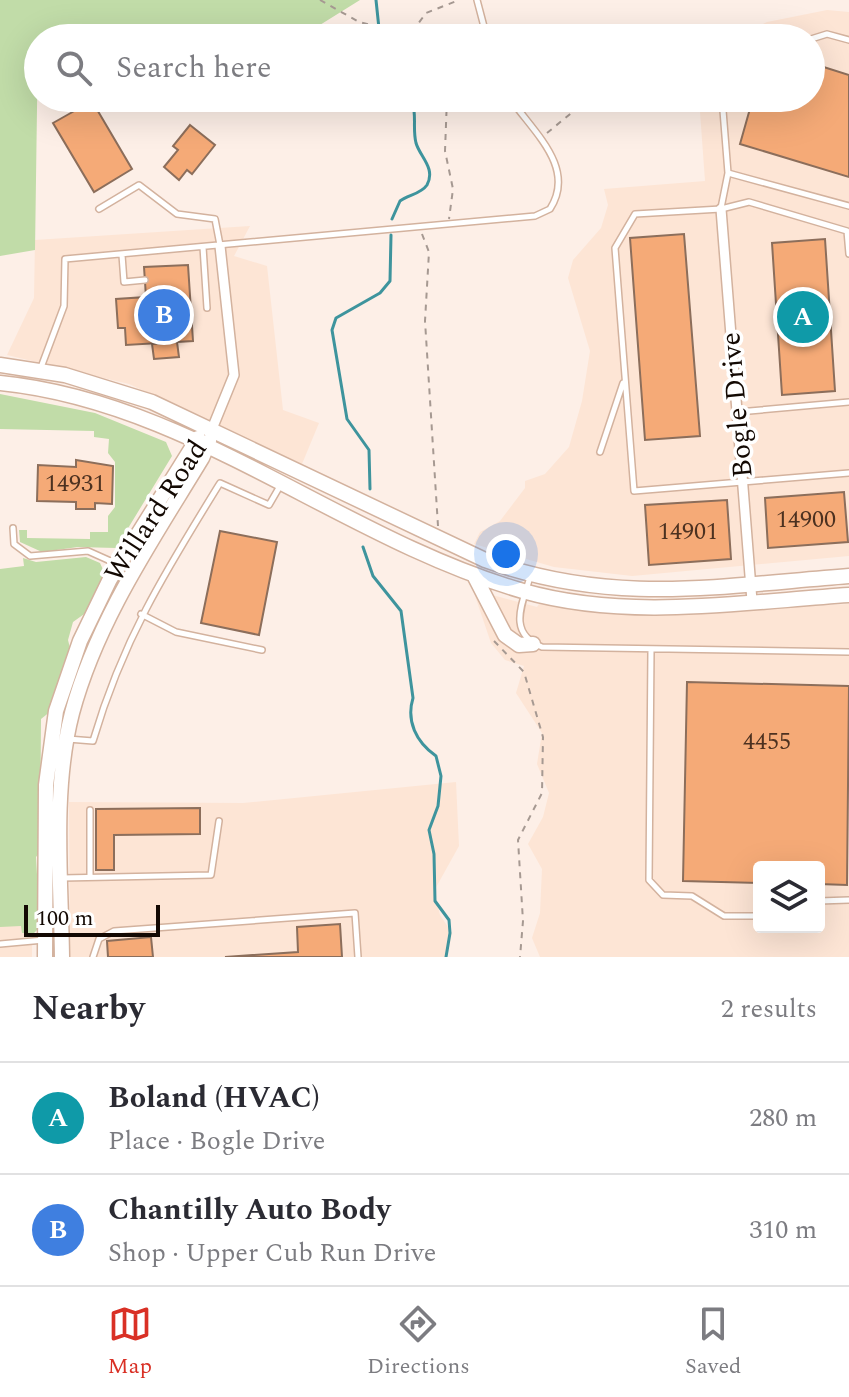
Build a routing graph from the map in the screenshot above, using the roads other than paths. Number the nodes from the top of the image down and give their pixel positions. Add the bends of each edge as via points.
1 (477, 0) edge
2 (483, 24) edge
3 (825, 35) edge
4 (849, 40) edge
5 (521, 112) edge
6 (723, 112) edge
7 (728, 173) junction
8 (849, 206) edge
9 (99, 209) dead end
10 (721, 209) junction
11 (848, 231) edge
12 (220, 246) junction
13 (203, 247) junction
14 (849, 254) edge
15 (122, 255) junction
16 (145, 280) dead end
17 (207, 308) dead end
18 (0, 365) edge
19 (40, 371) junction
20 (625, 378) junction
21 (0, 383) edge
22 (849, 402) edge
23 (737, 412) junction
24 (212, 429) junction
25 (201, 445) junction
26 (600, 452) dead end
27 (849, 473) edge
28 (743, 482) junction
29 (282, 483) junction
30 (13, 528) dead end
31 (119, 565) junction
32 (474, 575) junction
33 (530, 576) junction
34 (849, 576) edge
35 (751, 583) junction
36 (526, 592) junction
37 (849, 595) edge
38 (752, 601) junction
39 (141, 614) junction
40 (533, 644) junction
41 (262, 650) dead end
42 (651, 650) junction
43 (849, 652) edge
44 (51, 738) junction
45 (67, 739) junction
46 (90, 810) dead end
47 (219, 821) dead end
48 (90, 877) junction
49 (61, 878) junction
50 (849, 900) edge
51 (825, 901) edge
52 (753, 916) edge
53 (45, 940) junction
54 (0, 944) edge
55 (45, 957) edge
56 (62, 957) edge
57 (93, 957) edge
58 (358, 957) edge

1 - 2 lane
3 - 4 lane
5 - 12 lane via 550,151 560,184 550,209 535,216
6 - 7 lane
7 - 8 lane
7 - 10 lane
9 - 12 lane via 139,185 177,214 215,219
10 - 11 lane via 749,202
10 - 20 lane via 630,217 615,248
10 - 23 street, Bogle Drive
11 - 14 lane
12 - 13 lane
12 - 24 street via 234,375
13 - 15 lane
13 - 17 lane
15 - 16 lane via 124,282
15 - 19 lane via 65,259 64,306
18 - 19 main road
19 - 24 main road via 125,392
20 - 26 lane
20 - 28 lane via 634,491
21 - 25 main road via 105,404
22 - 23 lane
23 - 28 street, Bogle Drive
24 - 25 main road, Willard Road
24 - 33 main road via 485,560
25 - 29 main road
25 - 31 main road, Willard Road
25 - 45 main road, Willard Road via 119,596 84,676
27 - 28 lane
28 - 35 street, Bogle Drive
29 - 32 main road
29 - 39 lane via 269,505 220,483
30 - 31 lane via 14,544 30,556 88,551
31 - 44 main road, Willard Road via 68,671
32 - 36 main road
32 - 40 main road via 505,635 519,645
33 - 35 main road via 608,590
33 - 36 lane
34 - 35 main road
35 - 38 street, Bogle Drive
36 - 38 main road via 613,607
36 - 40 lane via 520,630
37 - 38 main road
39 - 41 lane via 176,632
39 - 45 lane via 110,684 93,741
40 - 42 lane
42 - 43 lane
42 - 52 lane via 649,880 663,895 692,896 724,916
44 - 45 lane
44 - 53 main road, Willard Road
45 - 49 main road, Willard Road
46 - 48 lane
47 - 48 lane via 211,875
48 - 49 lane
49 - 56 main road, Willard Road
50 - 51 lane
53 - 54 lane
53 - 55 main road, Willard Road
57 - 58 lane via 99,939 114,931 355,913

